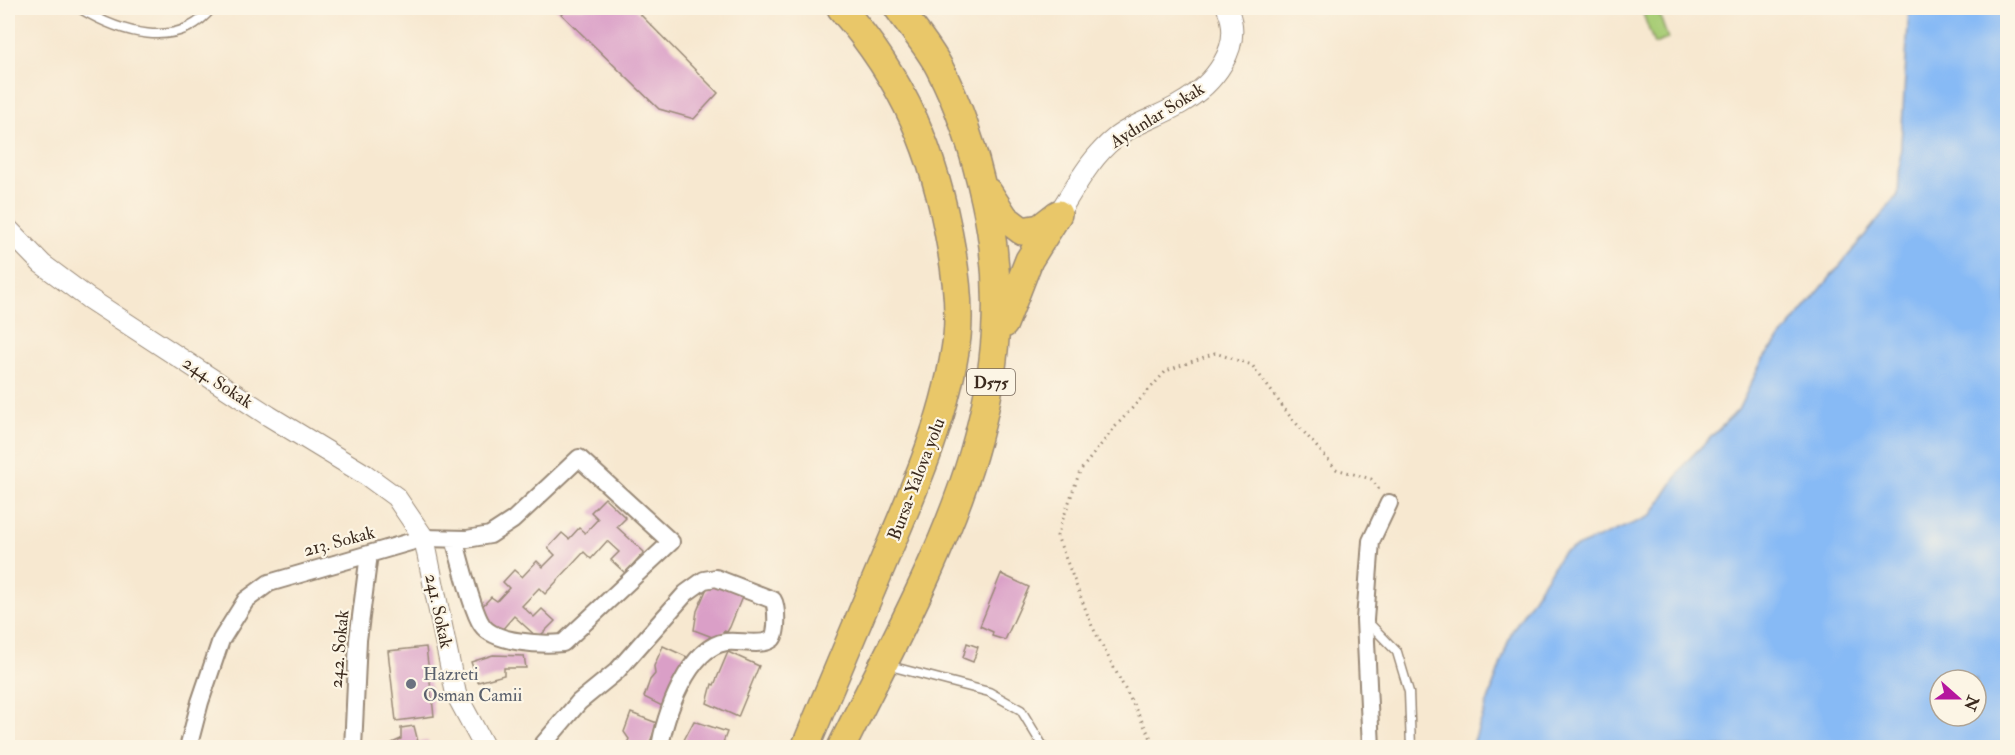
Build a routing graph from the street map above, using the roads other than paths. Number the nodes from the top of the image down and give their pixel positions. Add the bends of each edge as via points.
1 (79, 8) edge
2 (212, 8) edge
3 (842, 8) edge
4 (898, 8) edge
5 (1230, 11) edge
6 (982, 182) junction
7 (1058, 214) junction
8 (8, 229) edge
9 (996, 345) junction
10 (1389, 503) road end
11 (424, 538) junction
12 (454, 539) junction
13 (369, 554) junction
14 (885, 559) junction
15 (926, 576) junction
16 (1365, 620) junction
17 (882, 664) junction
18 (804, 745) edge
19 (188, 747) edge
20 (353, 747) edge
21 (485, 747) edge
22 (540, 747) edge
23 (660, 747) edge
24 (840, 747) edge
25 (1044, 747) edge
26 (1371, 747) edge
27 (1411, 747) edge

1 - 2 lane via 99,20 143,34 172,34
3 - 14 highway, Bursa-Yalova yolu / D575 via 895,79 918,123 933,167 955,273 957,335 946,396 931,449
4 - 6 highway, D575 via 939,66 962,117
5 - 7 street, Aydınlar Sokak via 1230,48 1213,77 1181,104 1126,131 1106,147
6 - 7 highway via 1005,218 1022,231 1040,228
6 - 9 highway, D575 via 995,260 999,310
7 - 9 highway via 1029,260
8 - 11 street, 244. Sokak via 42,264 88,298 396,497
9 - 15 highway, D575 via 987,410 973,460
10 - 16 street via 1371,541
11 - 12 street, 213. Sokak
11 - 13 street, 213. Sokak
11 - 21 street, 241. Sokak via 456,694
12 - 12 street, 213. Sokak via 482,626 495,635 546,644 562,643 672,542 579,458 502,528 477,539
13 - 19 street, 213. Sokak via 269,583 246,600 221,640
13 - 20 street, 242. Sokak via 358,640
14 - 15 highway
14 - 18 highway, Bursa-Yalova yolu / D575
15 - 17 highway, D575
16 - 26 street
16 - 27 lane via 1397,652 1409,692
17 - 24 highway, D575
17 - 25 lane via 989,692 1021,710
22 - 23 street via 579,702 617,671 696,585 716,578 773,600 777,629 773,638 766,642 714,645 693,662 681,682

